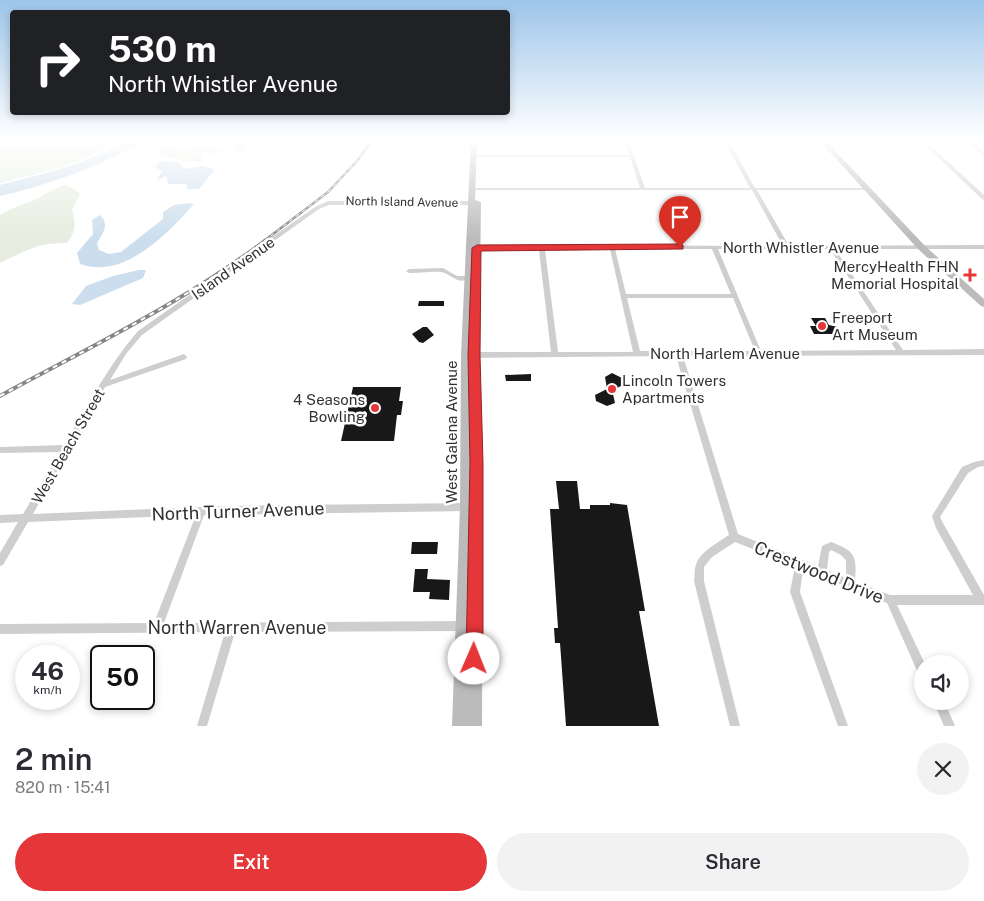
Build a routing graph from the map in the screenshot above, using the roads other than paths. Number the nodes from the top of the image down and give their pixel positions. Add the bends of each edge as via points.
1 (474, 173) edge
2 (638, 173) edge
3 (744, 173) edge
4 (853, 173) edge
5 (957, 173) edge
6 (867, 188) junction
7 (474, 189) junction
8 (643, 189) junction
9 (753, 190) junction
10 (984, 198) edge
11 (328, 203) joint
12 (474, 203) junction
13 (542, 247) junction
14 (612, 247) junction
15 (714, 247) junction
16 (787, 247) junction
17 (830, 247) junction
18 (984, 247) edge
19 (473, 248) junction
20 (922, 248) junction
21 (409, 271) dead end
22 (468, 278) junction
23 (624, 296) junction
24 (734, 296) junction
25 (984, 304) edge
26 (140, 333) joint
27 (901, 352) junction
28 (984, 352) edge
29 (759, 353) junction
30 (555, 354) junction
31 (637, 354) junction
32 (679, 354) junction
33 (470, 355) junction
34 (184, 358) dead end
35 (103, 385) junction
36 (67, 448) junction
37 (0, 450) edge
38 (984, 463) edge
39 (471, 507) junction
40 (200, 512) junction
41 (26, 518) junction
42 (0, 519) edge
43 (734, 537) junction
44 (0, 562) edge
45 (800, 562) junction
46 (822, 571) junction
47 (850, 583) junction
48 (890, 600) junction
49 (983, 600) edge
50 (469, 626) junction
51 (157, 628) junction
52 (232, 628) junction
53 (0, 629) edge
54 (916, 655) edge
55 (942, 710) edge
56 (202, 726) edge
57 (460, 726) edge
58 (474, 726) edge
59 (735, 726) edge
60 (842, 726) edge
61 (950, 726) edge

1 - 7 main road, West Galena Avenue
2 - 8 street
3 - 9 street
4 - 6 main road
5 - 10 street
6 - 9 street
6 - 20 main road
7 - 8 street
7 - 12 main road, West Galena Avenue
8 - 9 street
9 - 16 street
11 - 12 street, North Island Avenue
11 - 26 street, Island Avenue
12 - 19 main road, West Galena Avenue
13 - 14 street, North Whistler Avenue
13 - 19 street, North Whistler Avenue
13 - 30 street
14 - 15 street, North Whistler Avenue
14 - 23 street
15 - 16 street, North Whistler Avenue
15 - 24 street
16 - 17 street, North Whistler Avenue
17 - 20 street, North Whistler Avenue
17 - 27 street
18 - 20 street, North Whistler Avenue
19 - 22 main road, West Galena Avenue
19 - 33 main road, West Galena Avenue
20 - 25 main road
21 - 22 street via 443,270 456,278
22 - 33 main road, West Galena Avenue
23 - 24 street
23 - 31 street
24 - 29 street
26 - 35 street, West Beach Street
27 - 28 street, North Harlem Avenue
27 - 29 street, North Harlem Avenue
29 - 32 street, North Harlem Avenue
30 - 31 street, North Harlem Avenue
30 - 33 street, North Harlem Avenue
31 - 32 street, North Harlem Avenue
32 - 43 street
33 - 39 main road, West Galena Avenue
34 - 35 street
35 - 36 street, West Beach Street
36 - 37 street
36 - 41 street, West Beach Street
38 - 49 street via 965,470 936,516
39 - 40 street, North Turner Avenue
39 - 50 main road, West Galena Avenue
40 - 41 street, North Turner Avenue
40 - 51 street
41 - 42 street, North Turner Avenue
41 - 44 street, West Beach Street
43 - 45 street, Crestwood Drive
43 - 59 street via 709,554 700,565 699,581
45 - 46 street, Crestwood Drive
45 - 60 street via 795,592
46 - 47 street, Crestwood Drive
46 - 47 street via 824,549 831,546 846,552 852,560
47 - 48 street, Crestwood Drive
48 - 49 street
48 - 54 street, Crestwood Drive
50 - 52 street, North Warren Avenue
50 - 57 main road, West Galena Avenue
50 - 58 main road, West Galena Avenue
51 - 52 street, North Warren Avenue
51 - 53 street, North Warren Avenue
52 - 56 street
55 - 61 street

